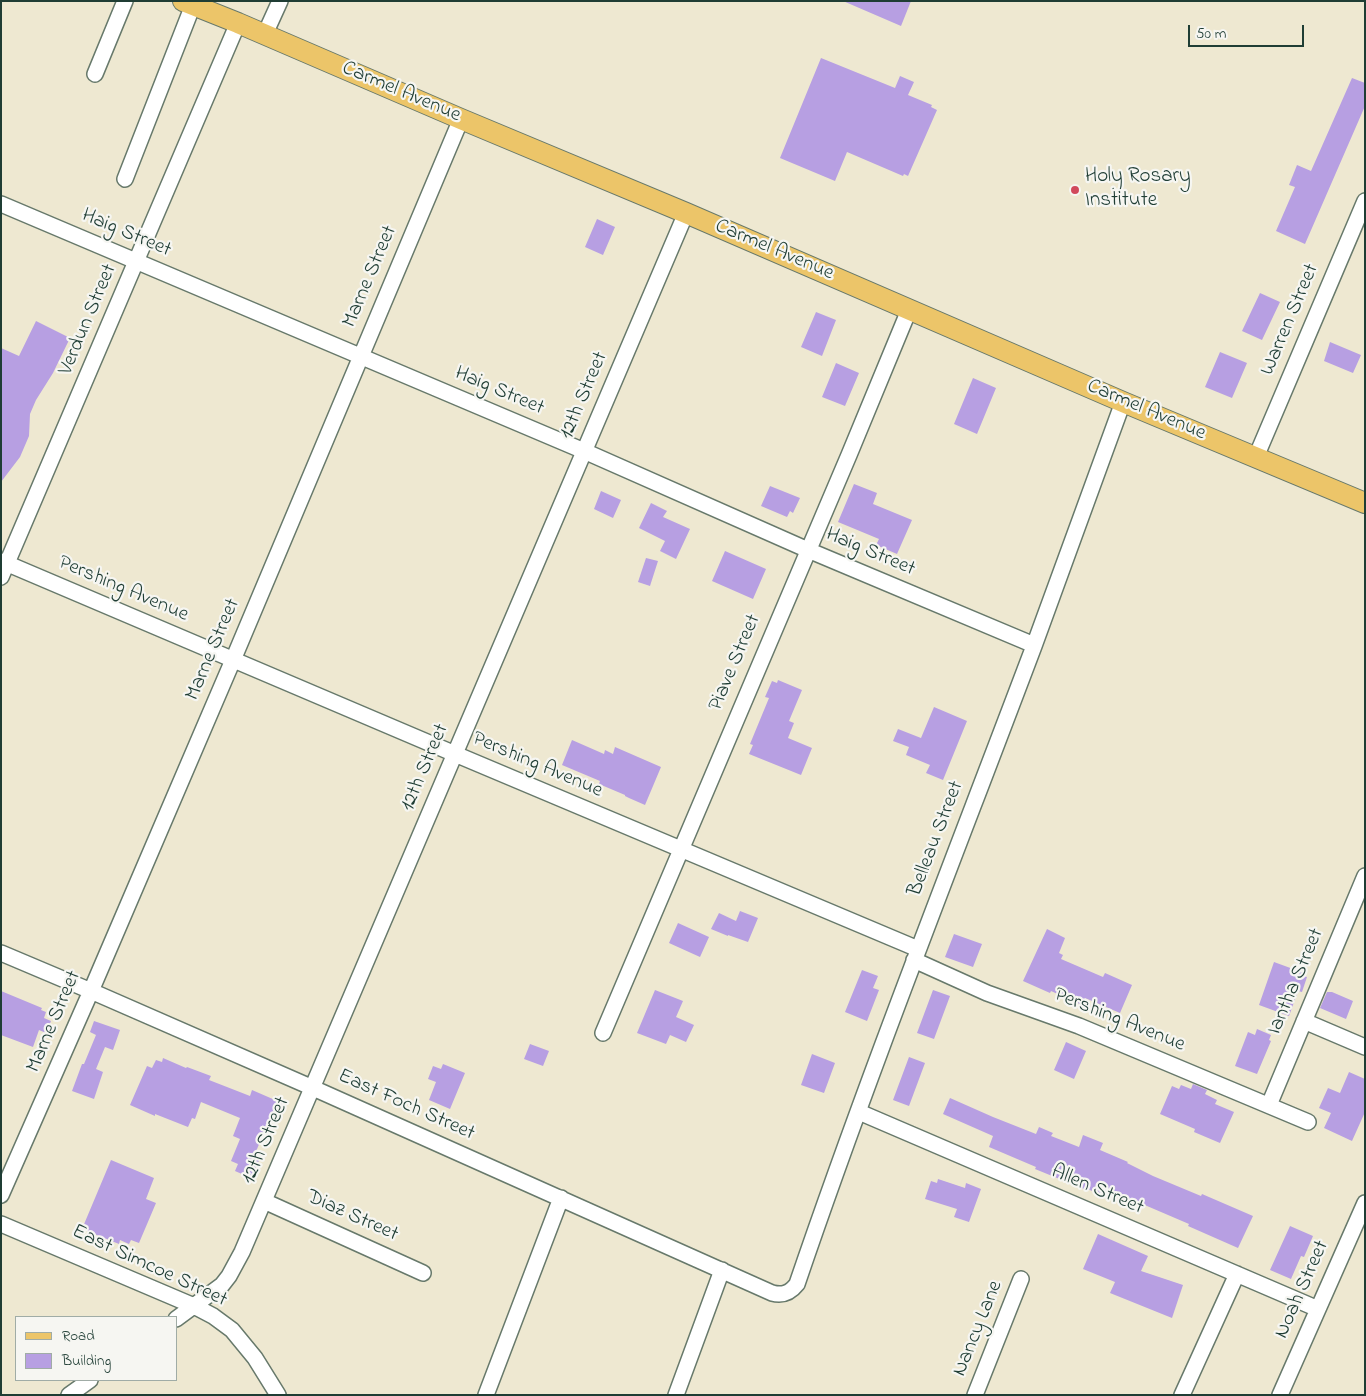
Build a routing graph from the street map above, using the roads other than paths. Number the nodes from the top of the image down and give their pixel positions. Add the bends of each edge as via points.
1 (125, 1) edge
2 (278, 2) edge
3 (188, 3) edge
4 (238, 23) junction
5 (265, 34) junction
6 (95, 74) dead end
7 (461, 119) junction
8 (125, 179) dead end
9 (1365, 201) edge
10 (1, 204) edge
11 (686, 213) junction
12 (137, 261) junction
13 (909, 310) junction
14 (360, 356) junction
15 (1123, 402) junction
16 (584, 451) junction
17 (1256, 456) junction
18 (1365, 503) edge
19 (808, 550) junction
20 (3, 567) edge
21 (1034, 645) junction
22 (233, 660) junction
23 (455, 754) junction
24 (681, 849) junction
25 (1365, 876) edge
26 (1, 953) edge
27 (916, 954) junction
28 (91, 991) junction
29 (1304, 1021) junction
30 (603, 1033) dead end
31 (1365, 1047) edge
32 (313, 1088) junction
33 (1268, 1105) junction
34 (859, 1112) junction
35 (1308, 1122) dead end
36 (1, 1196) edge
37 (562, 1198) junction
38 (264, 1201) junction
39 (1365, 1203) edge
40 (1, 1224) edge
41 (722, 1270) junction
42 (423, 1273) dead end
43 (1237, 1274) junction
44 (1021, 1279) dead end
45 (792, 1290) joint
46 (194, 1306) junction
47 (1318, 1309) junction
48 (178, 1318) edge
49 (89, 1381) edge
50 (69, 1395) edge
51 (278, 1395) edge
52 (486, 1395) edge
53 (676, 1395) edge
54 (975, 1395) edge
55 (1182, 1395) edge
56 (1280, 1395) edge

1 - 6 street
2 - 5 street
3 - 4 main road, Carmel Avenue
3 - 8 street
4 - 5 main road, Carmel Avenue
4 - 12 street, Verdun Street
5 - 7 main road, Carmel Avenue
7 - 11 main road, Carmel Avenue
7 - 14 street, Marne Street
9 - 17 street, Warren Street
10 - 12 street, Haig Street
11 - 13 main road, Carmel Avenue
11 - 16 street, 12th Street
12 - 14 street, Haig Street
12 - 20 street, Verdun Street
13 - 15 main road, Carmel Avenue
13 - 19 street, Piave Street
14 - 16 street, Haig Street
14 - 22 street, Marne Street
15 - 17 main road, Carmel Avenue
15 - 21 street, Belleau Street
16 - 19 street, Haig Street
16 - 23 street, 12th Street
17 - 18 main road, Carmel Avenue
19 - 21 street, Haig Street
19 - 24 street, Piave Street
20 - 22 street, Pershing Avenue
21 - 27 street, Belleau Street
22 - 23 street, Pershing Avenue
22 - 28 street, Marne Street
23 - 24 street, Pershing Avenue
23 - 32 street, 12th Street
24 - 27 street, Pershing Avenue
24 - 30 street, Piave Street
25 - 29 street, Iantha Street
26 - 28 street, East Foch Street
27 - 33 street, Pershing Avenue via 987,993 1079,1026
27 - 34 street, Belleau Street
28 - 32 street, East Foch Street
28 - 36 street, Marne Street
29 - 31 street
29 - 33 street, Iantha Street
32 - 37 street, East Foch Street
32 - 38 street, 12th Street
33 - 35 street, Pershing Avenue
34 - 43 street, Allen Street
34 - 45 street, Belleau Street via 797,1284
37 - 41 street, East Foch Street
37 - 52 street
38 - 42 street, Diaz Street
38 - 46 street, 12th Street via 229,1276
39 - 47 street, Noah Street
40 - 46 street, East Simcoe Street
41 - 45 street, East Foch Street via 772,1293
41 - 53 street
43 - 47 street, Allen Street
43 - 55 street
44 - 54 street, Nancy Lane
46 - 48 street, 12th Street
46 - 51 street, East Simcoe Street via 232,1330 255,1358
47 - 56 street, Noah Street
49 - 50 street

